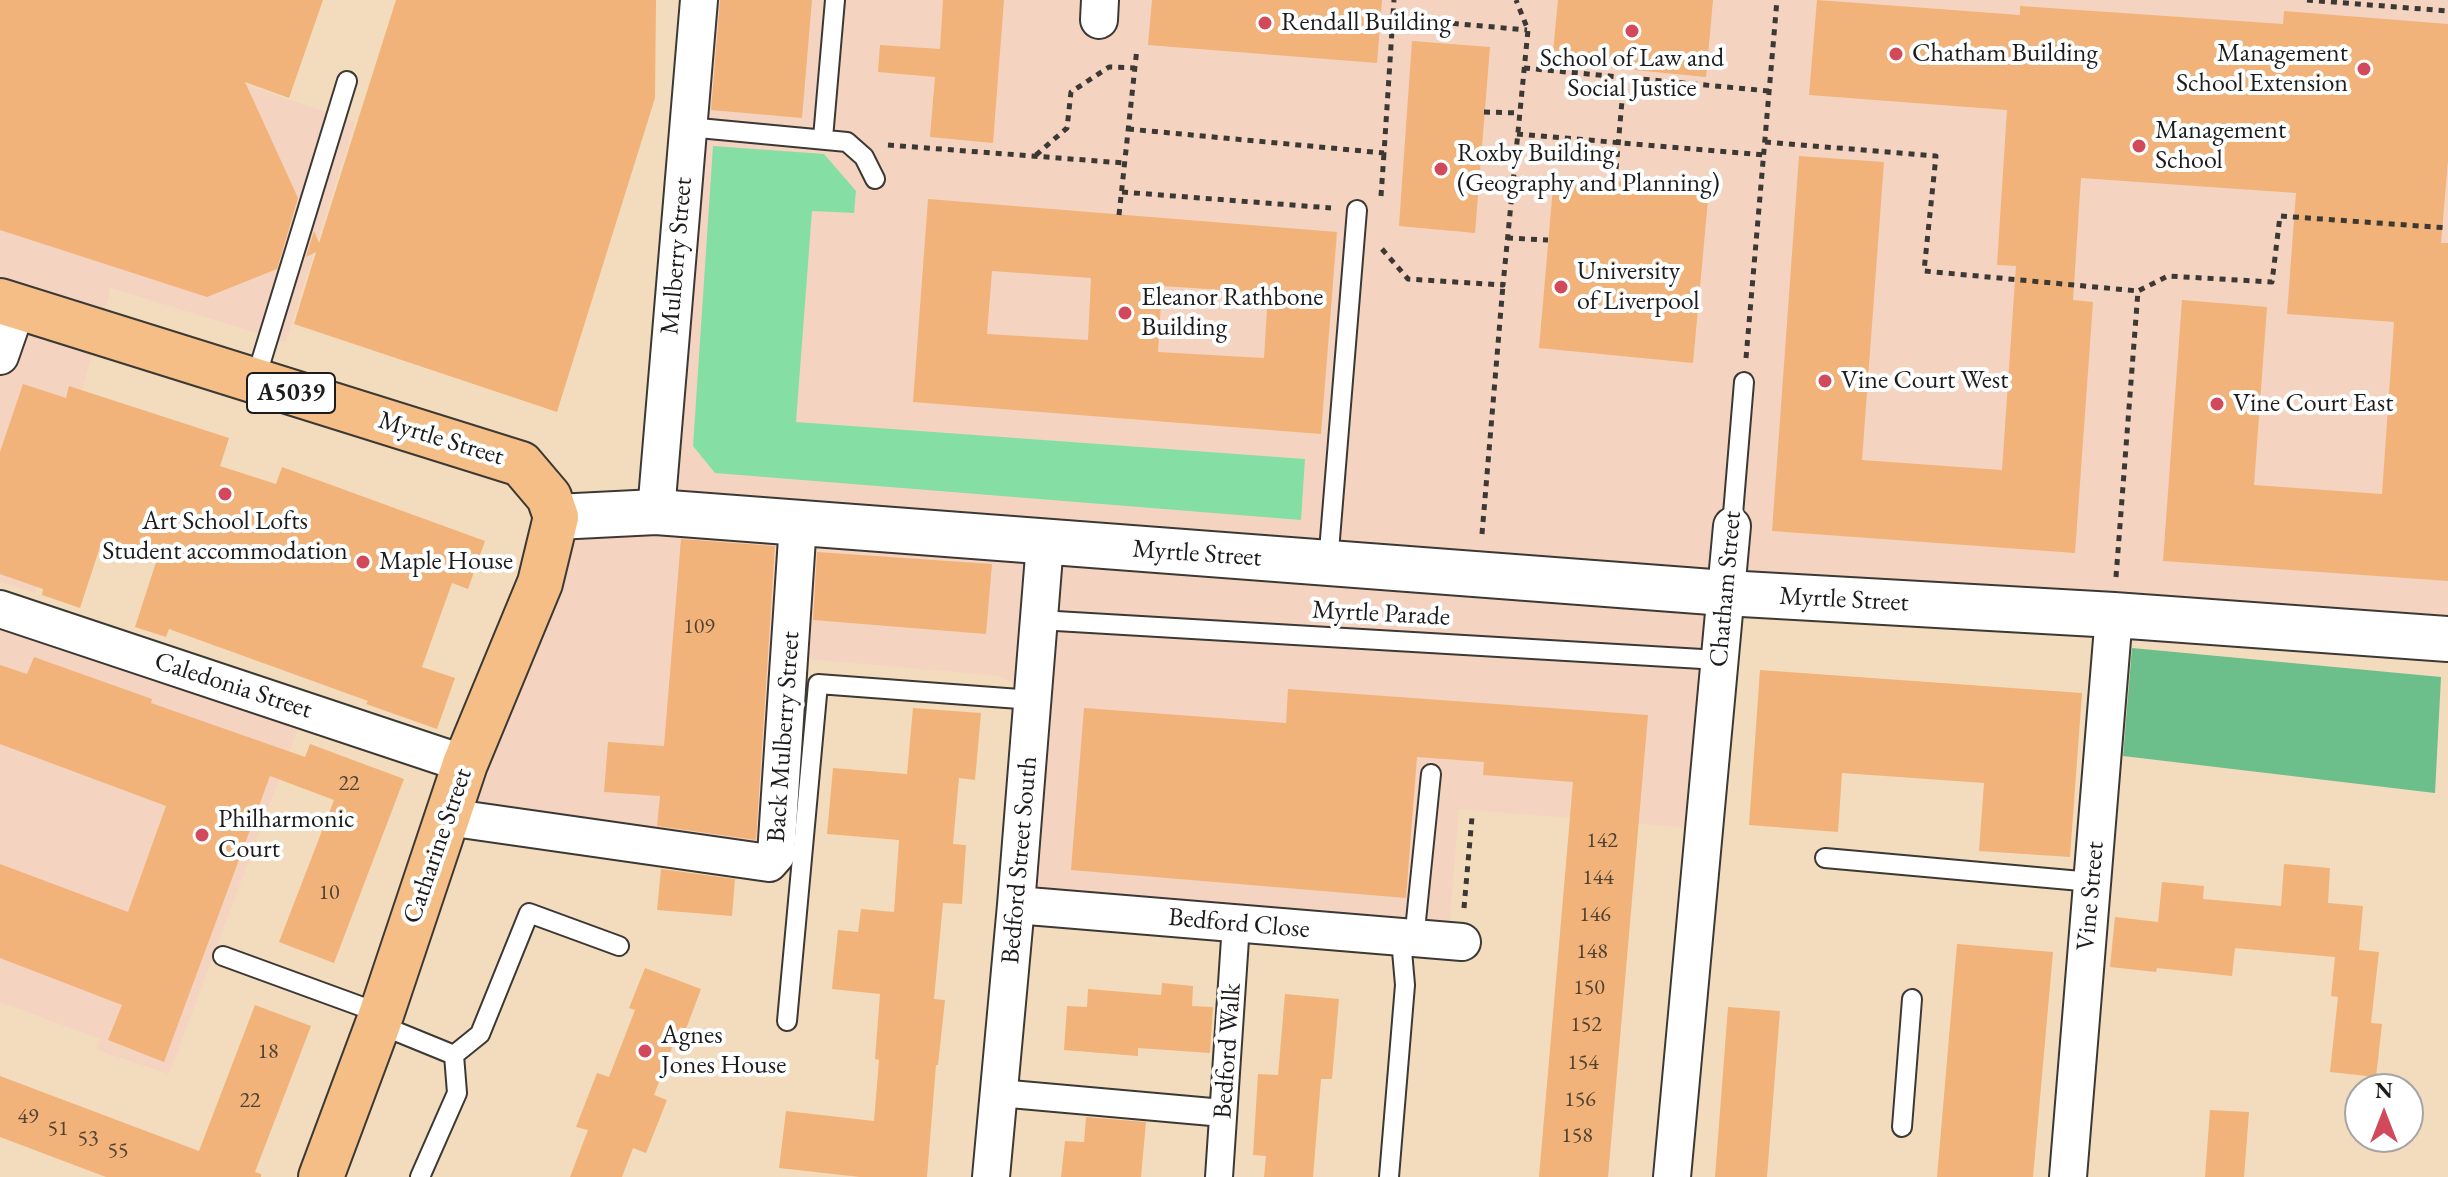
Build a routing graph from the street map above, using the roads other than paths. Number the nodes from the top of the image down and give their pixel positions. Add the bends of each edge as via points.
1 (699, 0) edge
2 (835, 0) edge
3 (347, 81) dead end
4 (688, 127) junction
5 (823, 138) junction
6 (875, 179) dead end
7 (1357, 210) road end
8 (8, 304) edge
9 (0, 356) edge
10 (255, 381) junction
11 (1744, 382) road end
12 (656, 512) junction
13 (556, 517) junction
14 (798, 523) junction
15 (1732, 526) joint
16 (1045, 543) junction
17 (1328, 563) junction
18 (1725, 593) junction
19 (0, 609) edge
20 (2114, 615) junction
21 (1039, 620) junction
22 (2448, 639) edge
23 (1719, 660) junction
24 (1033, 700) junction
25 (465, 764) junction
26 (1431, 774) dead end
27 (447, 817) junction
28 (1825, 858) dead end
29 (2092, 882) junction
30 (1016, 905) junction
31 (1236, 924) junction
32 (1408, 939) junction
33 (1462, 942) road end
34 (619, 946) dead end
35 (223, 956) dead end
36 (1912, 999) dead end
37 (380, 1019) junction
38 (787, 1021) dead end
39 (454, 1055) junction
40 (999, 1093) junction
41 (1223, 1113) junction
42 (1902, 1127) dead end
43 (321, 1177) edge
44 (420, 1177) edge
45 (991, 1177) edge
46 (1219, 1177) edge
47 (1389, 1177) edge
48 (1672, 1177) edge
49 (2068, 1177) edge

1 - 4 street, Mulberry Street
2 - 5 lane
3 - 10 lane
4 - 5 lane
4 - 12 street, Mulberry Street
5 - 6 lane via 847,142 864,157
7 - 17 lane
8 - 9 street
8 - 10 main road, Myrtle Street / A5039
10 - 13 main road, Myrtle Street / A5039 via 521,464 549,497
11 - 15 lane, Chatham Street
12 - 13 street, Myrtle Street
12 - 14 street, Myrtle Street
13 - 25 main road, Catharine Street via 540,583
14 - 16 street, Myrtle Street
14 - 27 street, Back Mulberry Street via 776,855 769,863
15 - 18 street, Chatham Street
16 - 17 street, Myrtle Street
16 - 21 street, Bedford Street South
17 - 18 street, Myrtle Street
18 - 20 street, Myrtle Street
18 - 23 street, Chatham Street
19 - 25 street, Caledonia Street
20 - 22 street, Myrtle Street
20 - 29 street, Vine Street
21 - 23 lane, Myrtle Parade
21 - 24 street, Bedford Street South
23 - 48 street, Chatham Street
24 - 30 street, Bedford Street South
24 - 38 lane via 818,684
25 - 27 main road, Catharine Street
26 - 32 lane
27 - 37 main road, Catharine Street
28 - 29 lane
29 - 49 street, Vine Street
30 - 31 street, Bedford Close
30 - 40 street, Bedford Street South
31 - 32 street, Bedford Close
31 - 41 street, Bedford Walk
32 - 33 street, Bedford Close
32 - 47 lane
34 - 39 lane via 529,913 480,1034
35 - 37 lane
36 - 42 lane
37 - 39 lane
37 - 43 main road, Catharine Street
39 - 44 lane via 457,1093
40 - 41 street
40 - 45 street, Bedford Street South
41 - 46 street, Bedford Walk

